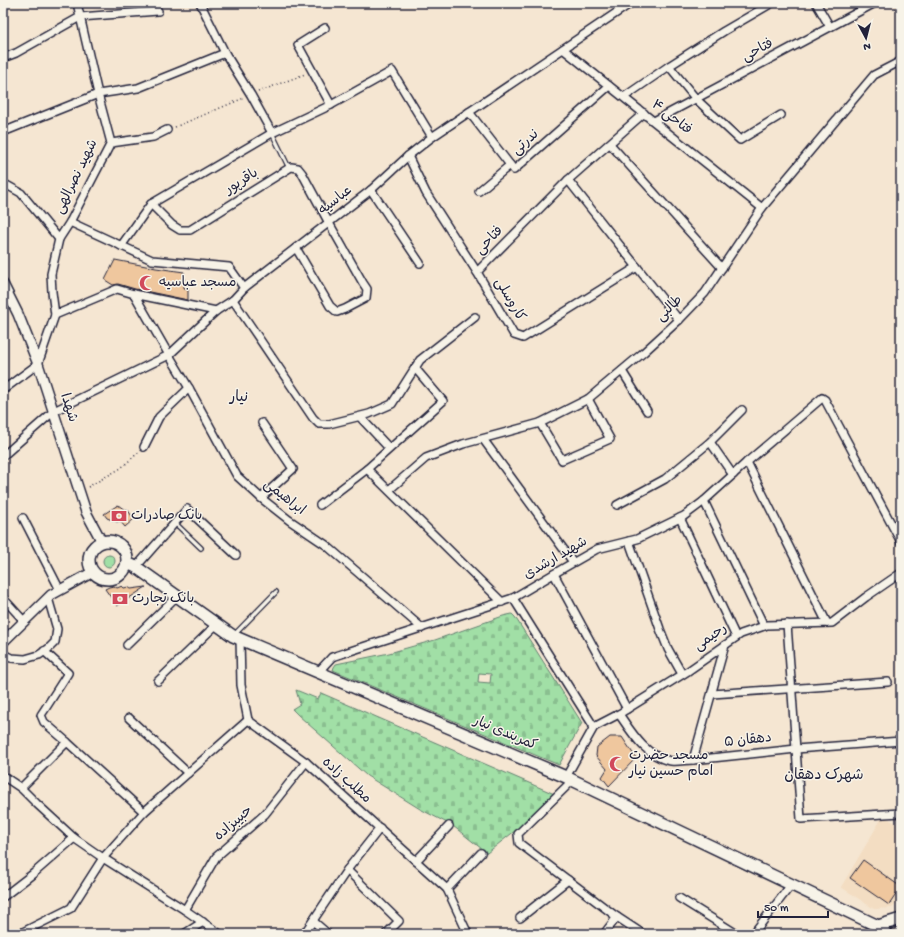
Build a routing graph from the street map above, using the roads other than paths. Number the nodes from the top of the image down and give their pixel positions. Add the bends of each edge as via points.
1 (77, 3) edge
2 (200, 3) edge
3 (631, 3) edge
4 (772, 3) edge
5 (816, 3) edge
6 (875, 3) edge
7 (158, 11) dead end
8 (80, 17) junction
9 (830, 27) junction
10 (325, 28) dead end
11 (563, 49) junction
12 (225, 53) junction
13 (3, 58) edge
14 (901, 62) edge
15 (670, 66) junction
16 (609, 86) junction
17 (98, 94) junction
18 (624, 97) junction
19 (696, 98) junction
20 (331, 105) junction
21 (469, 112) junction
22 (644, 113) junction
23 (781, 115) dead end
24 (654, 121) junction
25 (167, 130) road end
26 (3, 132) edge
27 (272, 133) junction
28 (432, 137) junction
29 (111, 144) junction
30 (610, 144) junction
31 (408, 156) junction
32 (510, 165) junction
33 (289, 168) junction
34 (568, 180) junction
35 (3, 183) edge
36 (371, 190) junction
37 (479, 191) dead end
38 (151, 204) junction
39 (762, 208) junction
40 (70, 222) junction
41 (329, 223) junction
42 (59, 238) junction
43 (121, 246) junction
44 (296, 248) junction
45 (420, 263) dead end
46 (637, 267) junction
47 (722, 268) junction
48 (477, 272) junction
49 (244, 288) junction
50 (4, 289) edge
51 (134, 294) junction
52 (233, 300) junction
53 (216, 311) junction
54 (55, 315) junction
55 (475, 316) dead end
56 (679, 320) junction
57 (169, 355) junction
58 (38, 364) junction
59 (415, 368) junction
60 (622, 371) junction
61 (189, 388) junction
62 (3, 390) edge
63 (588, 399) junction
64 (742, 410) dead end
65 (54, 411) junction
66 (647, 411) dead end
67 (360, 417) junction
68 (262, 423) dead end
69 (540, 423) junction
70 (483, 439) junction
71 (710, 442) junction
72 (144, 447) road end
73 (390, 448) junction
74 (3, 456) edge
75 (747, 462) junction
76 (368, 469) junction
77 (733, 475) junction
78 (389, 490) junction
79 (260, 498) junction
80 (704, 501) junction
81 (320, 505) dead end
82 (617, 505) dead end
83 (23, 518) dead end
84 (680, 518) junction
85 (175, 523) junction
86 (629, 541) junction
87 (102, 542) junction
88 (901, 542) edge
89 (201, 548) dead end
90 (236, 555) dead end
91 (573, 562) junction
92 (132, 565) junction
93 (93, 572) junction
94 (901, 573) edge
95 (554, 574) junction
96 (60, 590) junction
97 (276, 592) dead end
98 (177, 596) junction
99 (3, 598) edge
100 (48, 598) junction
101 (513, 598) junction
102 (502, 602) junction
103 (24, 621) junction
104 (827, 623) junction
105 (217, 624) junction
106 (787, 624) junction
107 (764, 626) junction
108 (422, 628) junction
109 (237, 637) junction
110 (736, 637) junction
111 (3, 642) edge
112 (127, 645) dead end
113 (725, 645) junction
114 (44, 651) junction
115 (3, 654) edge
116 (318, 671) junction
117 (682, 674) junction
118 (158, 681) dead end
119 (888, 682) dead end
120 (792, 689) junction
121 (712, 694) junction
122 (627, 709) junction
123 (619, 714) junction
124 (129, 718) dead end
125 (248, 720) junction
126 (594, 727) junction
127 (901, 741) edge
128 (67, 742) junction
129 (796, 749) junction
130 (693, 760) junction
131 (306, 762) junction
132 (188, 774) junction
133 (3, 776) edge
134 (570, 778) junction
135 (20, 788) junction
136 (144, 812) junction
137 (901, 813) edge
138 (449, 826) dead end
139 (380, 828) junction
140 (74, 838) junction
141 (481, 853) dead end
142 (103, 858) junction
143 (416, 861) junction
144 (347, 870) junction
145 (568, 880) junction
146 (791, 884) junction
147 (446, 889) junction
148 (3, 897) edge
149 (679, 898) dead end
150 (185, 910) junction
151 (617, 917) junction
152 (520, 918) dead end
153 (901, 919) edge
154 (313, 921) junction
155 (203, 922) junction
156 (882, 930) edge
157 (20, 934) edge
158 (184, 934) edge
159 (220, 934) edge
160 (304, 934) edge
161 (328, 934) edge
162 (386, 934) edge
163 (468, 934) edge
164 (604, 934) edge
165 (643, 934) edge
166 (737, 934) edge
167 (753, 934) edge

1 - 8 street, شهید نصرالهی
2 - 12 street
3 - 11 street, عباسیه
4 - 15 street
5 - 9 street
6 - 9 street, فتاحی
7 - 8 street
8 - 13 street
8 - 17 street, شهید نصرالهی
9 - 19 street, فتاحی
10 - 20 street via 298,46
11 - 16 street, فتاحی ۴
11 - 21 street, عباسیه
12 - 17 street via 138,88
12 - 27 street
14 - 39 street, طالبی via 874,75
15 - 18 street
15 - 19 street
16 - 18 street, فتاحی ۴
16 - 32 street, ندرتی via 516,170
17 - 26 street
17 - 29 street, شهید نصرالهی
18 - 22 street, فتاحی ۴
19 - 23 street via 740,140
19 - 24 street, فتاحی
20 - 27 street
20 - 28 street via 392,71
21 - 28 street, عباسیه
21 - 32 street, ندرتی
22 - 24 street, فتاحی ۴
22 - 30 street, فتاحی
24 - 39 street, فتاحی ۴
25 - 29 street via 153,137
27 - 33 lane
27 - 38 street
28 - 31 street, عباسیه
29 - 40 street, شهید نصرالهی
30 - 34 street, فتاحی
30 - 47 street
31 - 36 street, عباسیه
31 - 48 street, کاروسلی via 426,193
32 - 37 street
33 - 38 street, باقرپور via 190,230 180,230 172,226
33 - 41 street via 298,168 302,173
34 - 46 street
34 - 48 street, فتاحی
35 - 42 street via 21,193
36 - 41 street, عباسیه
36 - 45 street
38 - 43 street
39 - 47 street, طالبی
40 - 42 street, شهید نصرالهی
40 - 43 street
41 - 44 street, عباسیه
41 - 44 street via 366,289 366,298 337,312 330,306
42 - 54 street, شهید نصرالهی via 52,274
43 - 49 street via 152,260 229,267
44 - 49 street, عباسیه
46 - 48 street, کاروسلی via 523,338 514,335
46 - 56 street
47 - 56 street, طالبی via 705,293
49 - 52 street, عباسیه
50 - 58 street, شهدا via 18,314
51 - 53 street
51 - 54 street via 117,289
51 - 57 street, ابراهیمی
52 - 53 street, عباسیه
52 - 67 street via 312,418 319,424 329,424
53 - 57 street, عباسیه
54 - 58 street
55 - 59 street via 420,360
56 - 60 street, طالبی
57 - 61 street, ابراهیمی
57 - 65 street, عباسیه
58 - 62 street
58 - 65 street, شهدا
59 - 67 street via 392,404
59 - 73 street via 443,401
60 - 63 street, طالبی
60 - 66 street
61 - 72 street via 159,417
61 - 79 street, ابراهیمی via 237,476
63 - 69 street, طالبی
63 - 69 street via 610,439 562,460
64 - 71 street
65 - 74 street, عباسیه
65 - 87 street, شهدا via 86,512
67 - 73 street
68 - 79 street via 294,468
69 - 70 street, طالبی
70 - 78 street, طالبی via 426,458
70 - 91 street
71 - 77 street
71 - 82 street via 665,479
73 - 76 street
75 - 77 street, شهید ارشدی
75 - 88 street, شهید ارشدی via 822,398
75 - 104 street
76 - 78 street
76 - 81 street
77 - 80 street, شهید ارشدی
78 - 102 street
79 - 108 street, ابراهیمی via 326,545
80 - 84 street, شهید ارشدی
80 - 107 street
83 - 96 street
84 - 86 street, شهید ارشدی
84 - 110 street
85 - 89 lane
85 - 90 street via 187,509
85 - 92 street
86 - 91 street, شهید ارشدی via 597,549
86 - 117 street via 660,629
87 - 92 main road via 112,542 120,546
87 - 93 main road via 92,549 90,555 90,567
91 - 95 street, شهید ارشدی
92 - 93 main road via 110,579 104,579
92 - 98 main road, کمربندی نیار
93 - 96 street
94 - 104 street, رحیمی via 832,623
95 - 101 street, شهید ارشدی
95 - 122 street
96 - 100 street
97 - 109 lane
98 - 105 main road, کمربندی نیار
98 - 112 street
99 - 103 street
100 - 103 street
100 - 114 street via 57,629 55,642
101 - 102 street, شهید ارشدی
101 - 126 street
102 - 108 street, شهید ارشدی
103 - 111 street
104 - 106 street, رحیمی
105 - 109 main road, کمربندی نیار
105 - 118 street
106 - 107 street, رحیمی
106 - 120 street
107 - 110 street, رحیمی
108 - 116 street, شهید ارشدی via 332,657
109 - 116 main road, کمربندی نیار
109 - 125 street via 241,685
110 - 113 street, رحیمی
113 - 117 street, رحیمی
113 - 121 street
114 - 115 street via 25,659 11,658
114 - 128 street via 68,673 41,715 44,722
116 - 134 main road, کمربندی نیار
117 - 122 street, رحیمی
119 - 120 street
120 - 121 street
120 - 129 street
121 - 130 street
122 - 123 street, رحیمی
123 - 126 street, رحیمی
123 - 130 street, دهقان ۵ via 635,737 659,758 672,761
124 - 132 street
125 - 131 street, مطلب زاده
125 - 132 street
126 - 134 street
127 - 129 street, دهقان ۵
128 - 135 street
128 - 136 street
129 - 130 street, دهقان ۵
129 - 137 street via 800,819
131 - 139 street, مطلب زاده
131 - 150 street, حبیبزاده via 265,814 216,857
132 - 136 street
133 - 135 street
134 - 145 street via 518,834 519,843
134 - 146 main road, کمربندی نیار
135 - 140 street
136 - 142 street
138 - 143 street
139 - 143 street, مطلب زاده
139 - 144 street
140 - 142 street
140 - 148 street
141 - 147 street
142 - 150 street
142 - 157 street via 71,908
143 - 147 street, مطلب زاده
144 - 154 street
144 - 162 street via 399,921
145 - 151 street
145 - 152 street
146 - 156 main road, کمربندی نیار
146 - 167 street
147 - 163 street, مطلب زاده
149 - 166 street
150 - 155 street
151 - 164 street
151 - 165 street
153 - 156 main road
154 - 160 street
154 - 161 street
155 - 158 street
155 - 159 street

